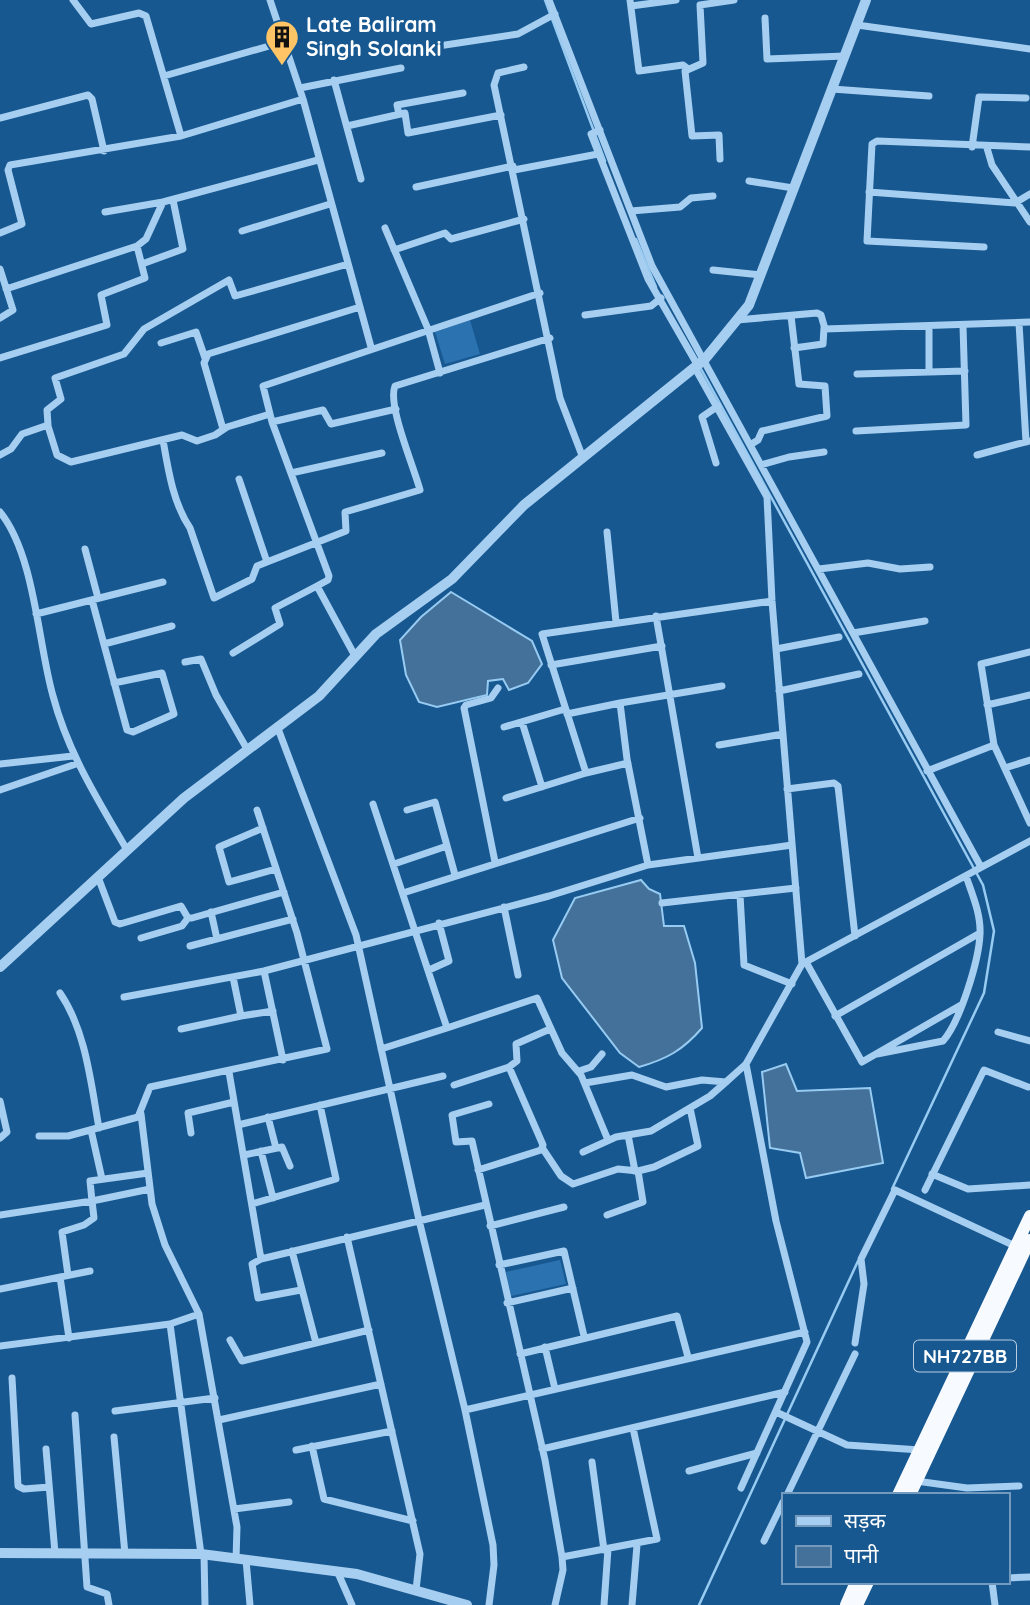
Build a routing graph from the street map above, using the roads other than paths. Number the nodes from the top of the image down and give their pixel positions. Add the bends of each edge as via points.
1 (73, 0) edge
2 (270, 0) edge
3 (550, 0) edge
4 (676, 0) edge
5 (734, 0) edge
6 (866, 0) edge
7 (699, 2) edge
8 (631, 3) edge
9 (552, 15) junction
10 (765, 18) dead end
11 (857, 25) junction
12 (283, 42) junction
13 (1030, 48) edge
14 (405, 51) dead end
15 (845, 56) junction
16 (524, 67) dead end
17 (401, 68) dead end
18 (687, 68) junction
19 (164, 76) junction
20 (334, 79) junction
21 (300, 88) junction
22 (832, 89) junction
23 (463, 93) dead end
24 (929, 96) dead end
25 (1026, 98) dead end
26 (303, 99) junction
27 (399, 114) junction
28 (501, 115) junction
29 (0, 118) edge
30 (347, 126) junction
31 (596, 131) junction
32 (181, 136) junction
33 (972, 146) junction
34 (1030, 147) edge
35 (988, 148) junction
36 (104, 151) junction
37 (598, 154) junction
38 (720, 159) dead end
39 (318, 160) junction
40 (514, 168) junction
41 (361, 179) dead end
42 (749, 181) dead end
43 (416, 187) dead end
44 (793, 188) junction
45 (869, 192) junction
46 (1030, 194) edge
47 (713, 196) dead end
48 (173, 200) junction
49 (163, 202) junction
50 (1014, 203) junction
51 (330, 204) junction
52 (631, 211) junction
53 (105, 212) dead end
54 (524, 219) junction
55 (1030, 222) edge
56 (385, 228) dead end
57 (242, 231) dead end
58 (0, 233) edge
59 (136, 246) junction
60 (984, 247) dead end
61 (394, 250) junction
62 (142, 264) junction
63 (348, 264) junction
64 (0, 269) edge
65 (713, 270) dead end
66 (761, 275) junction
67 (6, 289) junction
68 (540, 293) junction
69 (663, 297) junction
70 (360, 307) junction
71 (586, 315) dead end
72 (790, 316) junction
73 (0, 318) edge
74 (737, 320) junction
75 (1030, 322) edge
76 (1019, 323) junction
77 (929, 326) junction
78 (963, 326) junction
79 (824, 328) junction
80 (428, 329) junction
81 (550, 338) junction
82 (161, 343) dead end
83 (371, 347) junction
84 (794, 348) junction
85 (0, 358) edge
86 (205, 358) junction
87 (700, 364) junction
88 (965, 370) junction
89 (929, 372) junction
90 (1026, 372) edge
91 (440, 373) junction
92 (857, 374) dead end
93 (718, 406) junction
94 (396, 409) junction
95 (271, 418) junction
96 (48, 426) junction
97 (223, 429) junction
98 (856, 431) dead end
99 (163, 440) junction
100 (1028, 441) edge
101 (750, 445) junction
102 (824, 452) dead end
103 (382, 453) dead end
104 (0, 455) edge
105 (977, 455) dead end
106 (583, 458) junction
107 (716, 463) dead end
108 (761, 465) junction
109 (291, 473) junction
110 (239, 479) dead end
111 (0, 512) edge
112 (607, 532) dead end
113 (315, 541) junction
114 (85, 550) dead end
115 (267, 562) junction
116 (930, 567) dead end
117 (818, 569) junction
118 (163, 582) dead end
119 (317, 586) junction
120 (95, 599) junction
121 (772, 601) junction
122 (36, 614) junction
123 (656, 616) junction
124 (925, 621) dead end
125 (616, 622) junction
126 (172, 626) dead end
127 (853, 633) junction
128 (839, 637) dead end
129 (104, 644) junction
130 (662, 646) junction
131 (776, 649) junction
132 (1030, 652) edge
133 (233, 653) dead end
134 (355, 656) junction
135 (185, 662) dead end
136 (551, 665) junction
137 (859, 674) dead end
138 (114, 683) junction
139 (722, 686) dead end
140 (498, 688) dead end
141 (779, 691) junction
142 (670, 695) junction
143 (1030, 695) edge
144 (620, 703) junction
145 (987, 705) junction
146 (566, 711) junction
147 (522, 722) junction
148 (277, 726) junction
149 (503, 727) dead end
150 (783, 734) junction
151 (719, 745) dead end
152 (994, 745) junction
153 (247, 749) junction
154 (75, 760) junction
155 (1030, 760) edge
156 (628, 763) junction
157 (0, 764) edge
158 (1004, 768) junction
159 (928, 771) junction
160 (586, 774) junction
161 (542, 787) junction
162 (787, 789) junction
163 (0, 790) edge
164 (506, 798) dead end
165 (373, 804) dead end
166 (257, 810) dead end
167 (407, 810) dead end
168 (640, 818) junction
169 (1030, 823) edge
170 (262, 828) junction
171 (1030, 841) edge
172 (792, 845) junction
173 (447, 846) junction
174 (127, 850) junction
175 (698, 858) junction
176 (495, 862) junction
177 (394, 864) junction
178 (648, 865) junction
179 (980, 868) junction
180 (276, 869) junction
181 (968, 874) junction
182 (455, 876) junction
183 (98, 877) junction
184 (796, 888) junction
185 (284, 892) junction
186 (403, 893) junction
187 (740, 895) junction
188 (662, 903) dead end
189 (504, 907) junction
190 (211, 912) junction
191 (188, 918) junction
192 (293, 919) junction
193 (439, 923) junction
194 (415, 929) junction
195 (980, 933) junction
196 (855, 936) junction
197 (141, 938) dead end
198 (217, 939) junction
199 (358, 945) junction
200 (190, 946) dead end
201 (305, 960) junction
202 (804, 963) junction
203 (0, 967) edge
204 (429, 970) junction
205 (264, 971) junction
206 (518, 975) dead end
207 (233, 977) junction
208 (792, 984) junction
209 (61, 993) dead end
210 (124, 997) dead end
211 (961, 1004) junction
212 (273, 1011) junction
213 (835, 1016) junction
214 (241, 1017) junction
215 (447, 1028) junction
216 (181, 1029) dead end
217 (550, 1029) junction
218 (998, 1032) dead end
219 (1030, 1041) edge
220 (381, 1049) junction
221 (602, 1054) dead end
222 (877, 1054) junction
223 (283, 1060) junction
224 (746, 1063) junction
225 (509, 1067) junction
226 (579, 1071) junction
227 (229, 1072) junction
228 (443, 1076) dead end
229 (726, 1082) junction
230 (585, 1083) junction
231 (454, 1086) dead end
232 (1028, 1087) dead end
233 (390, 1088) junction
234 (0, 1101) edge
235 (234, 1102) junction
236 (489, 1104) dead end
237 (320, 1105) junction
238 (690, 1108) junction
239 (141, 1114) junction
240 (268, 1117) junction
241 (238, 1125) junction
242 (95, 1129) junction
243 (191, 1133) dead end
244 (628, 1135) junction
245 (39, 1136) dead end
246 (0, 1138) edge
247 (608, 1140) junction
248 (276, 1148) junction
249 (543, 1149) junction
250 (261, 1152) junction
251 (583, 1152) dead end
252 (244, 1155) junction
253 (290, 1166) dead end
254 (478, 1170) junction
255 (637, 1171) junction
256 (148, 1173) junction
257 (932, 1174) junction
258 (102, 1179) junction
259 (1030, 1185) edge
260 (150, 1189) junction
261 (925, 1190) dead end
262 (273, 1198) junction
263 (92, 1200) junction
264 (252, 1204) junction
265 (485, 1205) junction
266 (564, 1207) dead end
267 (0, 1215) edge
268 (607, 1215) dead end
269 (1030, 1216) edge
270 (419, 1220) junction
271 (490, 1226) junction
272 (347, 1237) junction
273 (1025, 1248) edge
274 (292, 1251) junction
275 (261, 1259) junction
276 (499, 1265) junction
277 (90, 1271) dead end
278 (64, 1276) junction
279 (573, 1288) junction
280 (0, 1289) edge
281 (301, 1290) junction
282 (507, 1303) junction
283 (199, 1314) junction
284 (170, 1324) junction
285 (369, 1331) junction
286 (805, 1332) junction
287 (584, 1336) junction
288 (68, 1338) junction
289 (230, 1340) dead end
290 (316, 1343) junction
291 (855, 1343) dead end
292 (0, 1346) edge
293 (545, 1347) junction
294 (520, 1354) junction
295 (855, 1354) dead end
296 (688, 1357) junction
297 (12, 1378) dead end
298 (381, 1384) junction
299 (555, 1389) junction
300 (785, 1392) junction
301 (529, 1395) junction
302 (215, 1398) junction
303 (181, 1401) junction
304 (466, 1410) junction
305 (115, 1411) dead end
306 (781, 1414) junction
307 (75, 1415) dead end
308 (219, 1420) junction
309 (633, 1428) junction
310 (392, 1430) junction
311 (817, 1431) junction
312 (114, 1437) dead end
313 (312, 1446) junction
314 (46, 1449) dead end
315 (542, 1449) junction
316 (296, 1450) dead end
317 (926, 1450) junction
318 (757, 1453) junction
319 (592, 1462) dead end
320 (690, 1471) dead end
321 (916, 1481) junction
322 (1019, 1486) dead end
323 (49, 1487) junction
324 (741, 1488) dead end
325 (788, 1493) edge
326 (899, 1493) edge
327 (911, 1493) edge
328 (289, 1502) dead end
329 (782, 1504) edge
330 (234, 1510) junction
331 (413, 1521) junction
332 (764, 1541) dead end
333 (637, 1545) junction
334 (606, 1550) junction
335 (0, 1553) edge
336 (55, 1553) junction
337 (86, 1553) junction
338 (125, 1554) junction
339 (202, 1554) junction
340 (562, 1557) junction
341 (241, 1559) junction
342 (338, 1573) junction
343 (1030, 1577) edge
344 (1009, 1578) edge
345 (855, 1584) edge
346 (867, 1584) edge
347 (992, 1584) edge
348 (416, 1590) junction
349 (109, 1605) edge
350 (205, 1605) edge
351 (250, 1605) edge
352 (352, 1605) edge
353 (467, 1605) edge
354 (489, 1605) edge
355 (555, 1605) edge
356 (604, 1605) edge
357 (632, 1605) edge
358 (846, 1605) edge
359 (857, 1605) edge
360 (995, 1605) edge

1 - 19 street via 91,24 139,13 146,16
2 - 12 street
3 - 9 street
4 - 8 street
5 - 7 street
6 - 11 street
7 - 18 street via 703,63
8 - 18 street via 639,71
9 - 14 street via 518,34
9 - 31 street
10 - 15 street via 767,59
11 - 13 street
11 - 15 street
12 - 19 street
12 - 21 street
15 - 22 street
16 - 28 street via 498,73 494,79
17 - 20 street
18 - 38 street via 692,136 719,135
19 - 32 street
20 - 21 street
20 - 30 street
21 - 26 street
22 - 24 street
22 - 44 street
23 - 27 street via 397,105
25 - 33 street via 979,97
26 - 32 street
26 - 39 street
27 - 28 street via 405,113 408,133
27 - 30 street
28 - 40 street
29 - 36 street via 88,95
30 - 41 street
31 - 37 street
31 - 52 street
32 - 36 street
33 - 35 street
33 - 45 street via 874,142
34 - 35 street
35 - 50 street via 992,165
36 - 58 street via 10,165 22,224
37 - 40 street
37 - 69 street
39 - 48 street
39 - 51 street
40 - 43 street
40 - 54 street
42 - 44 street
44 - 66 street
45 - 50 street
45 - 60 street via 869,242
46 - 50 street
47 - 52 street via 691,198 680,207
48 - 49 street
48 - 62 street via 183,249
49 - 53 street
49 - 59 street via 146,239
50 - 55 street
51 - 57 street
51 - 63 street
52 - 69 street
54 - 61 street via 451,239 445,233
54 - 68 street
56 - 61 street
59 - 62 street
59 - 67 street
61 - 80 street
62 - 85 street via 144,281 102,295 108,323 104,327
63 - 70 street
63 - 96 street via 235,296 227,280 139,334 124,354 55,378 61,399 47,410
64 - 67 street
65 - 66 street
66 - 74 street via 749,305
67 - 73 street via 13,312
68 - 80 street
68 - 81 street
69 - 71 street via 651,306
69 - 87 street
70 - 83 street
70 - 86 street
72 - 74 street
72 - 79 street via 819,314
72 - 84 street
74 - 87 street
75 - 76 street
76 - 78 street
76 - 90 street
77 - 78 street
77 - 79 street
77 - 89 street
78 - 88 street
79 - 84 street via 823,344
80 - 83 street
80 - 91 street
81 - 91 street
81 - 106 street via 560,398
82 - 86 street via 197,332
83 - 95 street via 263,386
84 - 101 street via 799,384 825,386 827,416 762,431
86 - 97 street
87 - 93 street
87 - 101 street
87 - 106 street
88 - 89 street
88 - 98 street via 965,426
89 - 92 street
90 - 100 street
91 - 94 street via 395,386
93 - 107 street via 702,417
93 - 121 street via 767,497
94 - 95 street via 331,424 323,410
94 - 113 street via 419,490 345,512 347,530
95 - 97 street
95 - 109 street
96 - 99 street via 57,455 64,461
96 - 104 street via 22,434
97 - 99 street via 197,441 185,435
99 - 115 street via 183,518 214,598 251,579 257,566
100 - 105 street
101 - 108 street
102 - 108 street
103 - 109 street
106 - 134 street via 524,505 452,579 376,634
108 - 117 street
109 - 113 street
110 - 115 street
111 - 122 street via 12,530
112 - 125 street
113 - 115 street
113 - 119 street via 330,578
114 - 120 street
116 - 117 street via 900,569 868,563
117 - 127 street
118 - 120 street
119 - 133 street via 275,608 279,625
119 - 134 street
120 - 122 street
120 - 129 street
121 - 123 street
121 - 131 street
122 - 154 street via 53,696
123 - 125 street
123 - 130 street
124 - 127 street
125 - 136 street via 542,633
126 - 129 street
127 - 159 street
128 - 131 street
129 - 138 street
130 - 136 street
130 - 142 street
131 - 141 street
132 - 145 street via 981,664
134 - 148 street via 319,696
135 - 153 street via 201,659
136 - 146 street
137 - 141 street
138 - 138 street via 128,732 174,714 162,673
139 - 142 street
140 - 176 street via 491,698 464,708
141 - 150 street
142 - 144 street
142 - 175 street
143 - 145 street
144 - 146 street
144 - 156 street
145 - 152 street
146 - 147 street
146 - 160 street
147 - 149 street
147 - 161 street
148 - 153 street
148 - 199 street
150 - 151 street
150 - 162 street
152 - 158 street
152 - 159 street
153 - 174 street via 184,797
154 - 157 street
154 - 163 street
154 - 174 street
155 - 158 street
156 - 160 street
156 - 168 street
158 - 169 street
159 - 179 street
160 - 161 street
161 - 164 street
162 - 172 street
162 - 196 street via 838,786
165 - 177 street
166 - 170 street
167 - 173 street via 435,802
168 - 176 street
168 - 178 street
170 - 180 street
170 - 180 street via 219,847 229,882
171 - 179 street
172 - 175 street
172 - 184 street
173 - 177 street
173 - 182 street
174 - 183 street
175 - 178 street
176 - 182 street
177 - 186 street
178 - 189 street
179 - 181 street
180 - 185 street
181 - 195 street
181 - 196 street
182 - 186 street
183 - 191 street via 118,924 181,906
183 - 203 street
184 - 187 street
184 - 202 street
185 - 190 street
185 - 192 street
186 - 194 street
187 - 188 street
187 - 208 street via 744,965
189 - 193 street
189 - 206 street
190 - 191 street
190 - 198 street
191 - 197 street via 182,926
192 - 198 street
192 - 201 street
193 - 194 street
193 - 204 street via 449,959
194 - 199 street
194 - 204 street
195 - 211 street
195 - 213 street
196 - 202 street
198 - 200 street
199 - 201 street
199 - 220 street
201 - 205 street
201 - 223 street via 328,1048
202 - 208 street
202 - 213 street
204 - 215 street
205 - 207 street
205 - 212 street
207 - 210 street
207 - 214 street
208 - 224 street
209 - 242 street via 82,1043
211 - 222 street
211 - 222 street via 944,1040
212 - 214 street
212 - 223 street
213 - 222 street via 860,1061
214 - 216 street
215 - 217 street via 535,998
215 - 220 street
217 - 225 street via 516,1044 517,1061
217 - 226 street via 562,1053
218 - 219 street
220 - 233 street
221 - 226 street via 591,1067
223 - 227 street
224 - 229 street
224 - 286 street via 776,1221
225 - 231 street
225 - 249 street
226 - 230 street
227 - 235 street
227 - 239 street via 150,1087 141,1102
228 - 233 street
229 - 230 street via 702,1080 666,1087 632,1075
229 - 238 street
230 - 247 street
232 - 257 street via 984,1070
233 - 237 street
233 - 270 street
234 - 246 street via 7,1132
235 - 241 street
235 - 243 street via 188,1113
236 - 254 street via 452,1114 456,1142 471,1140
237 - 240 street
237 - 262 street via 337,1179
238 - 244 street via 651,1131
238 - 255 street via 698,1146
239 - 242 street
239 - 256 street
240 - 241 street
240 - 248 street
241 - 252 street
242 - 245 street via 68,1136
242 - 258 street
244 - 247 street
244 - 255 street
247 - 251 street
248 - 250 street
248 - 253 street via 285,1148
249 - 254 street
249 - 255 street via 561,1176 573,1184 618,1169
250 - 252 street
250 - 262 street
252 - 264 street
254 - 265 street
255 - 268 street via 643,1202
256 - 258 street
256 - 260 street
257 - 259 street via 968,1189
257 - 261 street
258 - 263 street via 90,1181
260 - 263 street
260 - 283 street via 163,1241
262 - 264 street
263 - 267 street
263 - 278 street via 94,1218 61,1232
264 - 275 street
265 - 270 street
265 - 271 street
266 - 271 street
269 - 273 highway, NH727BB
270 - 272 street
270 - 304 street
271 - 276 street
272 - 274 street
272 - 285 street
273 - 291 street via 895,1190 861,1259 864,1284
273 - 317 highway, NH727BB
274 - 275 street
274 - 281 street
275 - 281 street via 252,1264 260,1299
276 - 279 street via 564,1251
276 - 282 street
277 - 278 street
278 - 280 street
278 - 288 street
279 - 282 street
279 - 287 street
281 - 290 street
282 - 294 street
283 - 284 street
283 - 302 street
284 - 288 street
284 - 303 street
285 - 290 street
285 - 298 street
286 - 296 street
286 - 300 street via 806,1350
287 - 293 street
287 - 296 street via 678,1316
288 - 292 street
289 - 290 street via 242,1360
293 - 294 street
293 - 299 street
294 - 301 street
295 - 311 street
296 - 299 street
297 - 323 street via 18,1486
298 - 308 street
298 - 310 street
299 - 301 street
300 - 306 street
300 - 309 street
301 - 304 street
301 - 315 street
302 - 303 street
302 - 308 street
303 - 305 street
303 - 339 street
304 - 354 street via 495,1556
306 - 311 street
306 - 318 street
307 - 337 street
308 - 330 street
309 - 315 street
309 - 333 street via 657,1537
310 - 313 street
310 - 331 street
311 - 317 street via 847,1445
311 - 325 street
312 - 338 street
313 - 316 street
313 - 331 street via 324,1499
314 - 323 street
315 - 340 street
317 - 321 highway, NH727BB
317 - 326 highway, NH727BB
318 - 320 street
318 - 324 street
319 - 334 street
321 - 322 street via 967,1488
321 - 327 highway, NH727BB
323 - 336 street
328 - 330 street
329 - 332 street
330 - 341 street
331 - 348 street via 420,1554
333 - 334 street
333 - 357 street
334 - 340 street
334 - 356 street
335 - 336 street
336 - 337 street
337 - 338 street
337 - 349 street via 87,1587 107,1594
338 - 339 street
339 - 341 street
339 - 350 street
340 - 355 street
341 - 342 street
341 - 351 street
342 - 348 street
342 - 352 street
343 - 344 street
345 - 358 highway
346 - 359 highway
347 - 360 street
348 - 353 street

